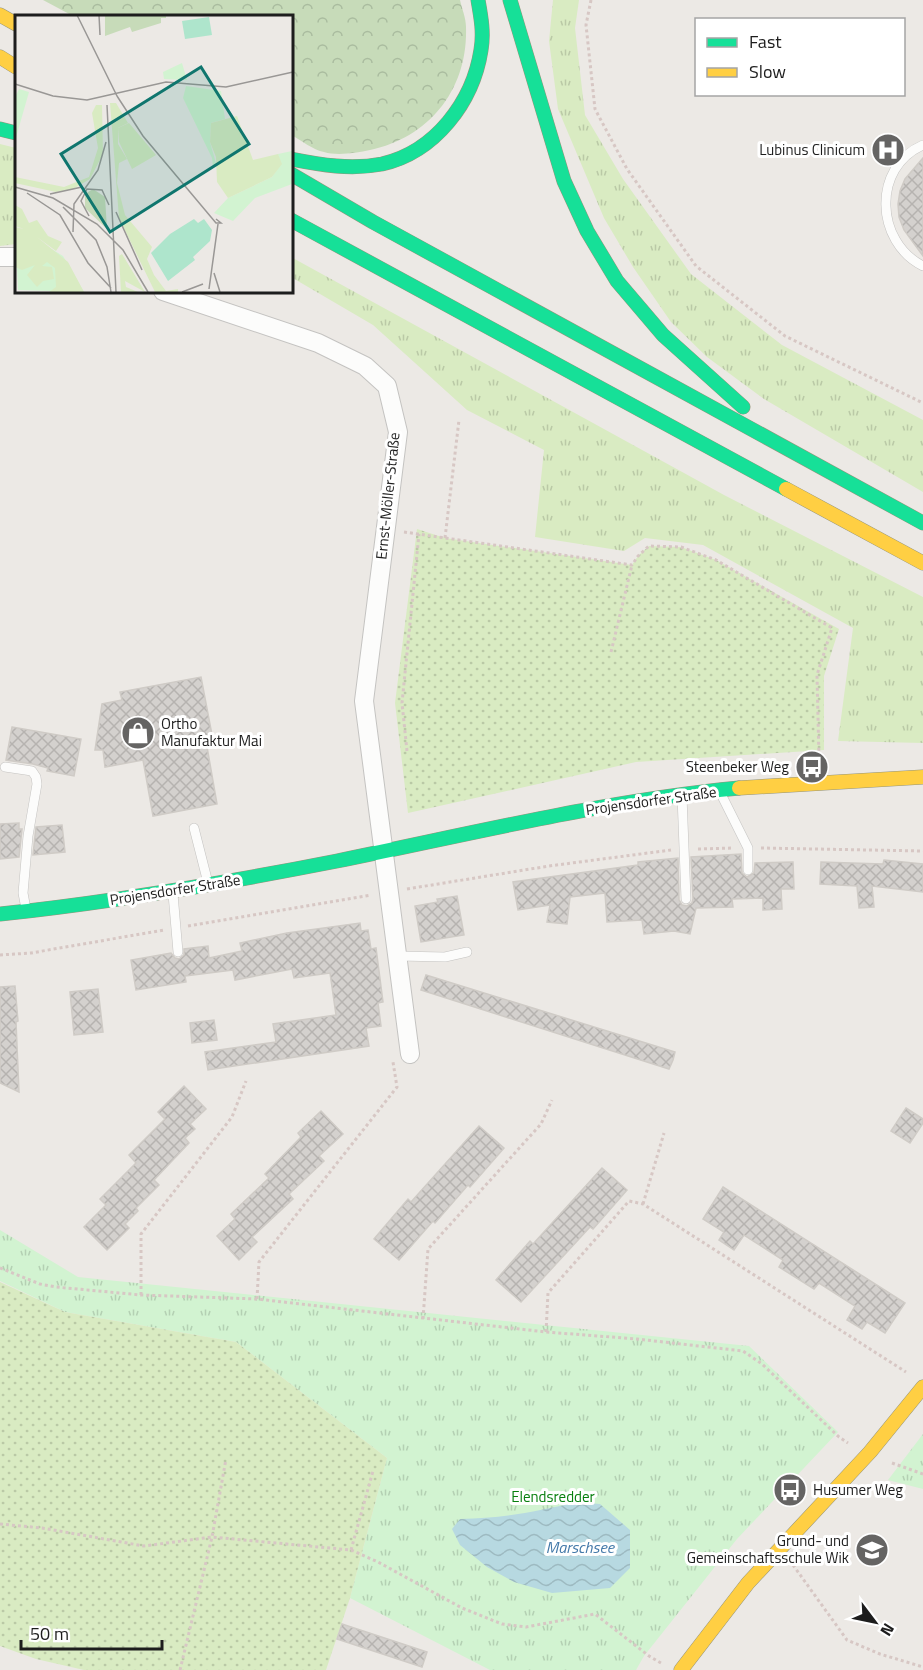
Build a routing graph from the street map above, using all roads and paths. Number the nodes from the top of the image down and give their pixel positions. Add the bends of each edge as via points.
1 (478, 0) edge
2 (510, 0) edge
3 (591, 0) edge
4 (0, 15) edge
5 (15, 23) edge
6 (533, 26) dead end
7 (0, 57) edge
8 (15, 66) edge
9 (536, 83) junction
10 (0, 129) edge
11 (15, 133) edge
12 (923, 145) edge
13 (292, 159) edge
14 (292, 175) edge
15 (292, 221) edge
16 (292, 227) edge
17 (350, 253) junction
18 (923, 266) edge
19 (166, 292) edge
20 (923, 403) edge
21 (459, 420) dead end
22 (787, 447) junction
23 (923, 524) edge
24 (385, 529) junction
25 (419, 534) junction
26 (445, 538) junction
27 (923, 562) edge
28 (632, 565) junction
29 (611, 652) dead end
30 (407, 751) dead end
31 (5, 767) dead end
32 (923, 777) edge
33 (821, 781) junction
34 (720, 790) junction
35 (682, 795) junction
36 (194, 828) dead end
37 (748, 848) junction
38 (685, 849) junction
39 (923, 851) edge
40 (383, 852) junction
41 (748, 870) dead end
42 (209, 885) junction
43 (173, 892) junction
44 (389, 892) junction
45 (686, 899) dead end
46 (26, 911) junction
47 (0, 914) edge
48 (175, 928) junction
49 (178, 952) dead end
50 (467, 952) dead end
51 (0, 956) edge
52 (398, 956) junction
53 (401, 1056) joint
54 (246, 1082) dead end
55 (552, 1100) dead end
56 (664, 1133) dead end
57 (643, 1204) junction
58 (0, 1268) edge
59 (141, 1295) junction
60 (257, 1299) junction
61 (423, 1319) junction
62 (546, 1332) junction
63 (918, 1382) edge
64 (867, 1455) junction
65 (226, 1459) dead end
66 (373, 1471) dead end
67 (923, 1474) edge
68 (0, 1524) edge
69 (212, 1538) junction
70 (780, 1547) junction
71 (351, 1550) junction
72 (665, 1665) dead end
73 (923, 1667) edge
74 (180, 1670) edge
75 (681, 1670) edge

1 - 13 main road via 483,33 477,76 455,115 439,132 395,160 365,166 342,168
2 - 9 main road
3 - 20 path via 586,26 595,109 627,169 696,266 785,336
4 - 5 main road
6 - 9 main road
7 - 8 main road
9 - 22 main road via 564,182 617,281 663,335
10 - 11 main road
12 - 18 lane via 908,154 896,169 886,210 893,238 906,256
14 - 22 main road
15 - 17 main road
16 - 17 main road
17 - 27 main road
19 - 24 street, Ernst-Möller-Straße via 318,343 365,366 387,386 398,432
21 - 26 path
22 - 23 main road
24 - 25 path
24 - 40 street, Ernst-Möller-Straße via 364,701
25 - 26 path
25 - 30 path via 402,703
26 - 28 path
28 - 29 path
28 - 33 path via 649,546 681,547 716,560 832,628 817,675
31 - 46 lane via 32,771 36,780 23,892
32 - 33 main road, Projensdorfer Straße
33 - 34 main road, Projensdorfer Straße
34 - 35 main road, Projensdorfer Straße
34 - 37 lane
35 - 38 lane
35 - 40 main road, Projensdorfer Straße via 556,815
36 - 42 lane
37 - 38 path
37 - 39 path
37 - 41 lane
38 - 44 path
38 - 45 lane
40 - 42 main road, Projensdorfer Straße
40 - 44 street
42 - 43 main road, Projensdorfer Straße
43 - 46 main road, Projensdorfer Straße
43 - 48 lane
44 - 48 path
44 - 52 street
46 - 47 main road, Projensdorfer Straße
48 - 49 lane
48 - 51 path
50 - 52 lane via 445,957
52 - 53 street
53 - 60 path via 398,1087 259,1262
54 - 59 path via 232,1117 141,1234
55 - 61 path via 541,1125 428,1249
56 - 57 path
57 - 62 path via 629,1201 548,1293
57 - 63 path
58 - 59 path via 48,1286
59 - 60 path
60 - 61 path
61 - 62 path
62 - 64 path via 637,1338 742,1352 762,1364 839,1437
63 - 64 main road via 911,1404
64 - 67 path
64 - 70 main road
65 - 69 path
66 - 71 path
68 - 69 path via 144,1546
69 - 71 path
69 - 74 path
70 - 73 path via 846,1640
70 - 75 main road via 734,1599
71 - 72 path via 462,1608 502,1624 526,1627 594,1614

